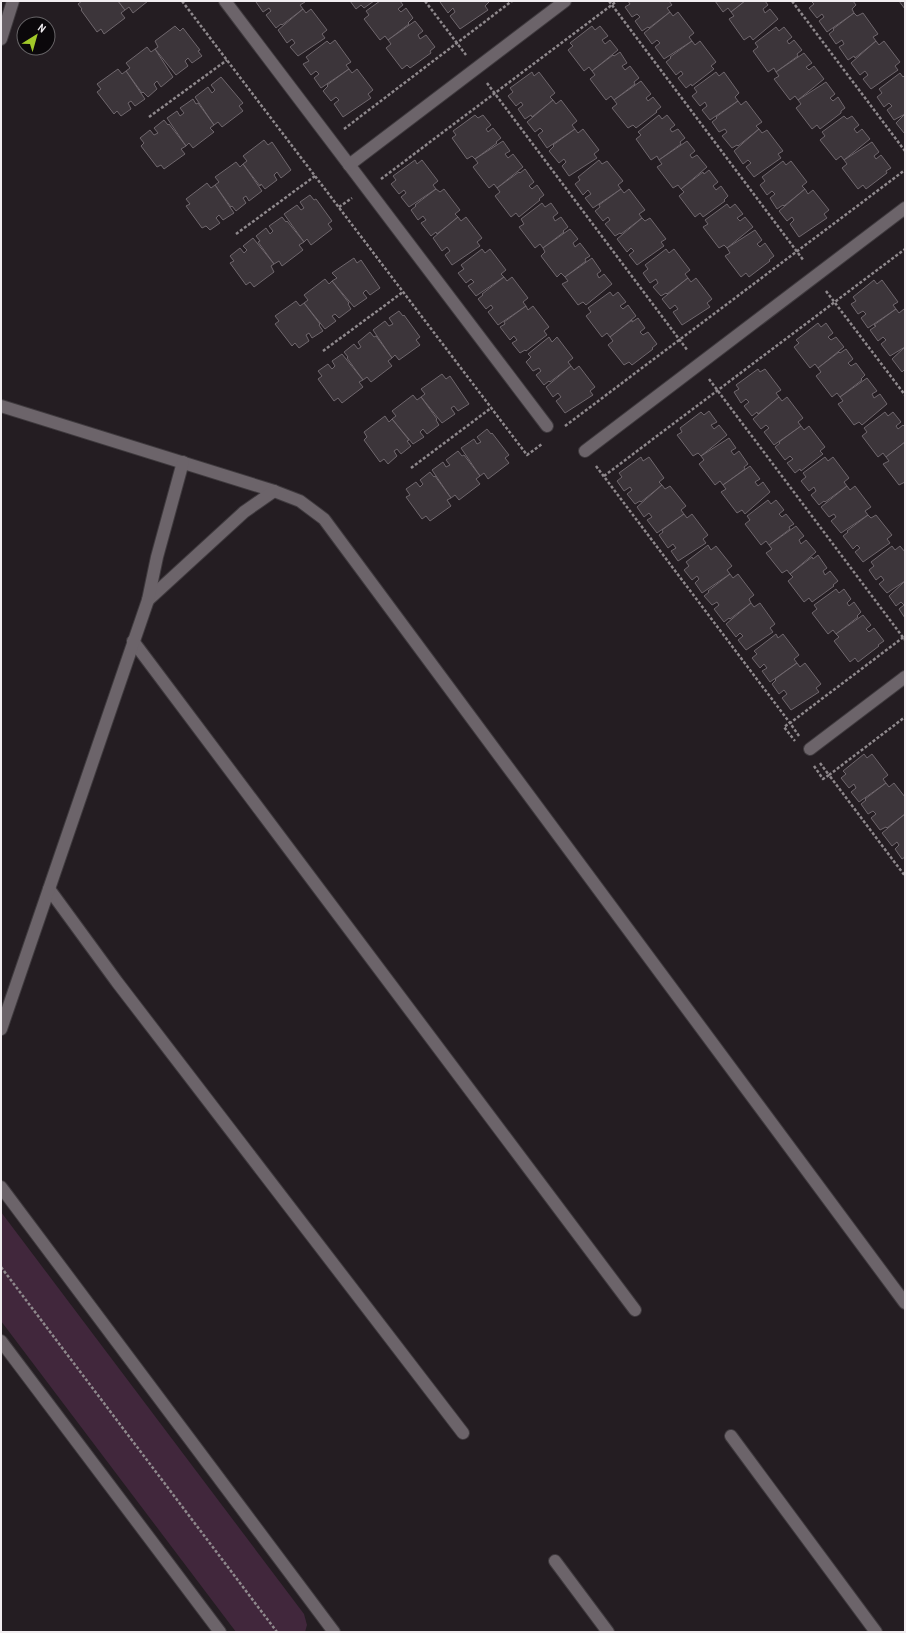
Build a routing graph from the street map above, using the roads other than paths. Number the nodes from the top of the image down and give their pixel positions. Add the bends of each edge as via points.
1 (13, 1) edge
2 (225, 1) edge
3 (565, 1) edge
4 (1, 39) edge
5 (350, 166) junction
6 (905, 208) edge
7 (1, 406) edge
8 (547, 426) dead end
9 (585, 451) road end
10 (183, 462) junction
11 (274, 491) junction
12 (148, 600) junction
13 (133, 641) junction
14 (905, 677) edge
15 (810, 755) road end
16 (49, 889) junction
17 (1, 1029) edge
18 (1, 1187) edge
19 (905, 1303) edge
20 (635, 1310) dead end
21 (1, 1342) edge
22 (463, 1433) dead end
23 (731, 1436) dead end
24 (555, 1561) dead end
25 (220, 1632) edge
26 (334, 1632) edge
27 (608, 1632) edge
28 (876, 1632) edge

1 - 4 street
2 - 5 street
3 - 5 street
5 - 8 street
6 - 9 street
7 - 10 street
10 - 11 street
10 - 12 street
11 - 12 street via 244,512
11 - 19 street via 300,501 324,519 335,533
12 - 13 street
13 - 16 street
13 - 20 street
14 - 15 street
16 - 17 street
16 - 22 street via 117,982
18 - 26 street
21 - 25 street
23 - 28 street
24 - 27 street

